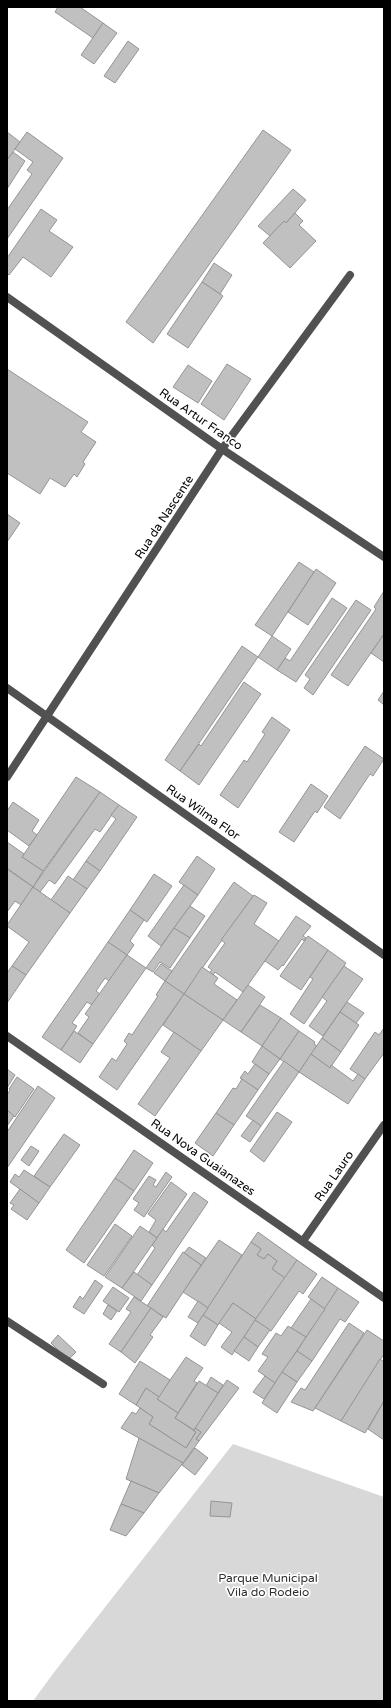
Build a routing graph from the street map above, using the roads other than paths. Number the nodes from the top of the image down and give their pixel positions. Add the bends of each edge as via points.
1 (350, 275) dead end
2 (7, 297) edge
3 (222, 449) junction
4 (384, 557) edge
5 (7, 688) edge
6 (48, 717) junction
7 (7, 777) edge
8 (384, 955) edge
9 (7, 1036) edge
10 (384, 1125) edge
11 (303, 1241) junction
12 (384, 1298) edge
13 (7, 1321) edge
14 (103, 1384) dead end

1 - 3 street, Rua da Nascente
2 - 3 street, Rua Artur Franco
3 - 4 street, Rua Artur Franco
3 - 6 street, Rua da Nascente
5 - 6 street, Rua Wilma Flor
6 - 7 street, Rua da Nascente
6 - 8 street, Rua Wilma Flor
9 - 11 street, Rua Nova Guaianazes
10 - 11 street, Rua Lauro
11 - 12 street, Rua Nova Guaianazes
13 - 14 street

